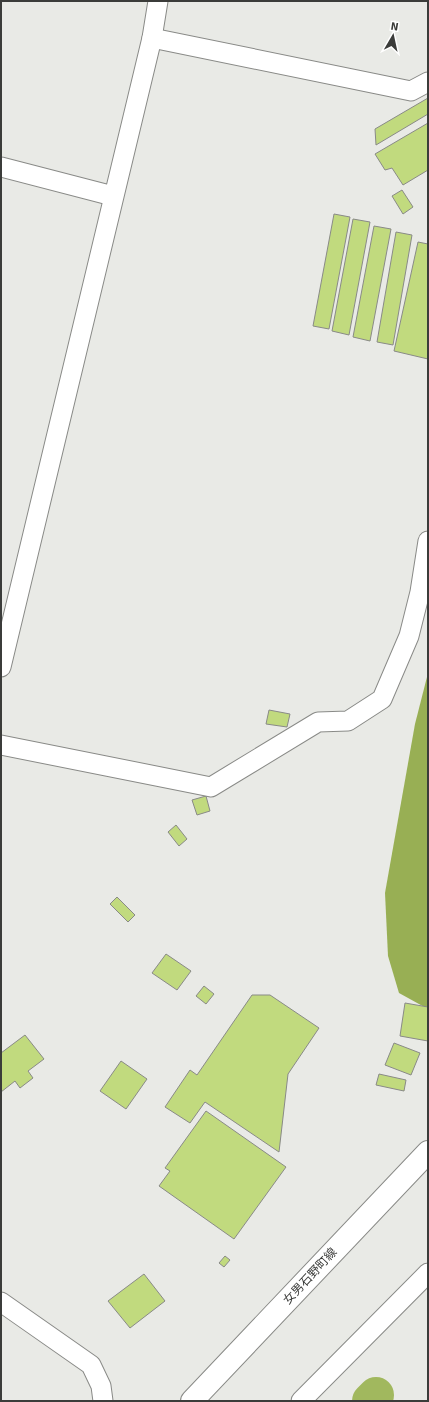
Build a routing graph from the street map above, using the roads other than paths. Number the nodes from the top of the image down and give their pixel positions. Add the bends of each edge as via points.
1 (158, 1) edge
2 (152, 38) junction
3 (428, 82) edge
4 (1, 167) edge
5 (113, 196) junction
6 (428, 541) edge
7 (1, 667) edge
8 (1, 746) edge
9 (428, 1152) edge
10 (428, 1273) edge
11 (1, 1302) edge
12 (103, 1401) edge
13 (192, 1401) edge
14 (301, 1401) edge

1 - 2 street
2 - 3 street via 411,91
2 - 5 street
4 - 5 street
5 - 7 street
6 - 8 street via 420,592 409,636 382,699 348,721 318,722 211,787
9 - 13 main road, 女男石野町線
10 - 14 street
11 - 12 street via 91,1366 101,1386

